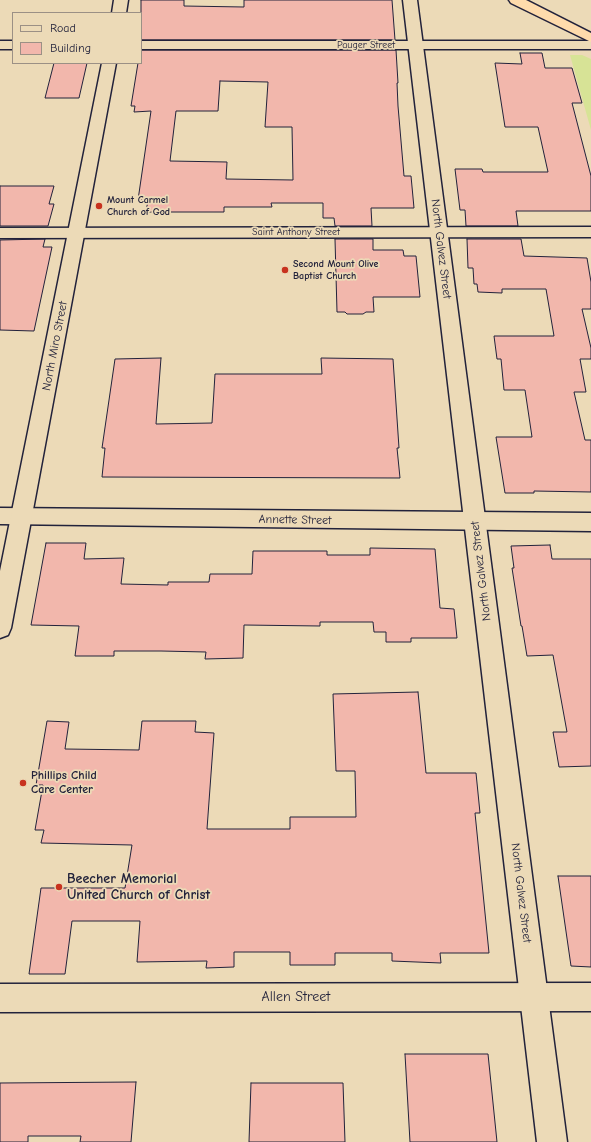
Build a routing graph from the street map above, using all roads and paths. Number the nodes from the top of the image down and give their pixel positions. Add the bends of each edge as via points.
1 (121, 0) edge
2 (410, 0) edge
3 (516, 0) edge
4 (119, 12) edge
5 (591, 38) edge
6 (0, 45) edge
7 (12, 45) edge
8 (142, 45) edge
9 (591, 45) edge
10 (416, 46) junction
11 (109, 64) edge
12 (439, 231) junction
13 (0, 232) edge
14 (76, 232) junction
15 (591, 232) edge
16 (0, 516) edge
17 (22, 516) junction
18 (475, 522) junction
19 (591, 522) edge
20 (0, 628) edge
21 (534, 996) junction
22 (591, 996) edge
23 (0, 998) edge
24 (552, 1142) edge

1 - 4 street
2 - 10 street, North Galvez Street
3 - 5 highway
6 - 7 street
8 - 10 street, Pauger Street
9 - 10 street, Pauger Street
10 - 12 street, North Galvez Street
11 - 14 street, North Miro Street
12 - 14 street, Saint Anthony Street
12 - 15 street, Saint Anthony Street
12 - 18 street, North Galvez Street
13 - 14 street, Saint Anthony Street
14 - 17 street, North Miro Street
16 - 17 street, Annette Street
17 - 18 street, Annette Street
17 - 20 street, North Miro Street
18 - 19 street, Annette Street
18 - 21 street, North Galvez Street
21 - 22 street, Allen Street
21 - 23 street, Allen Street
21 - 24 street, North Galvez Street

